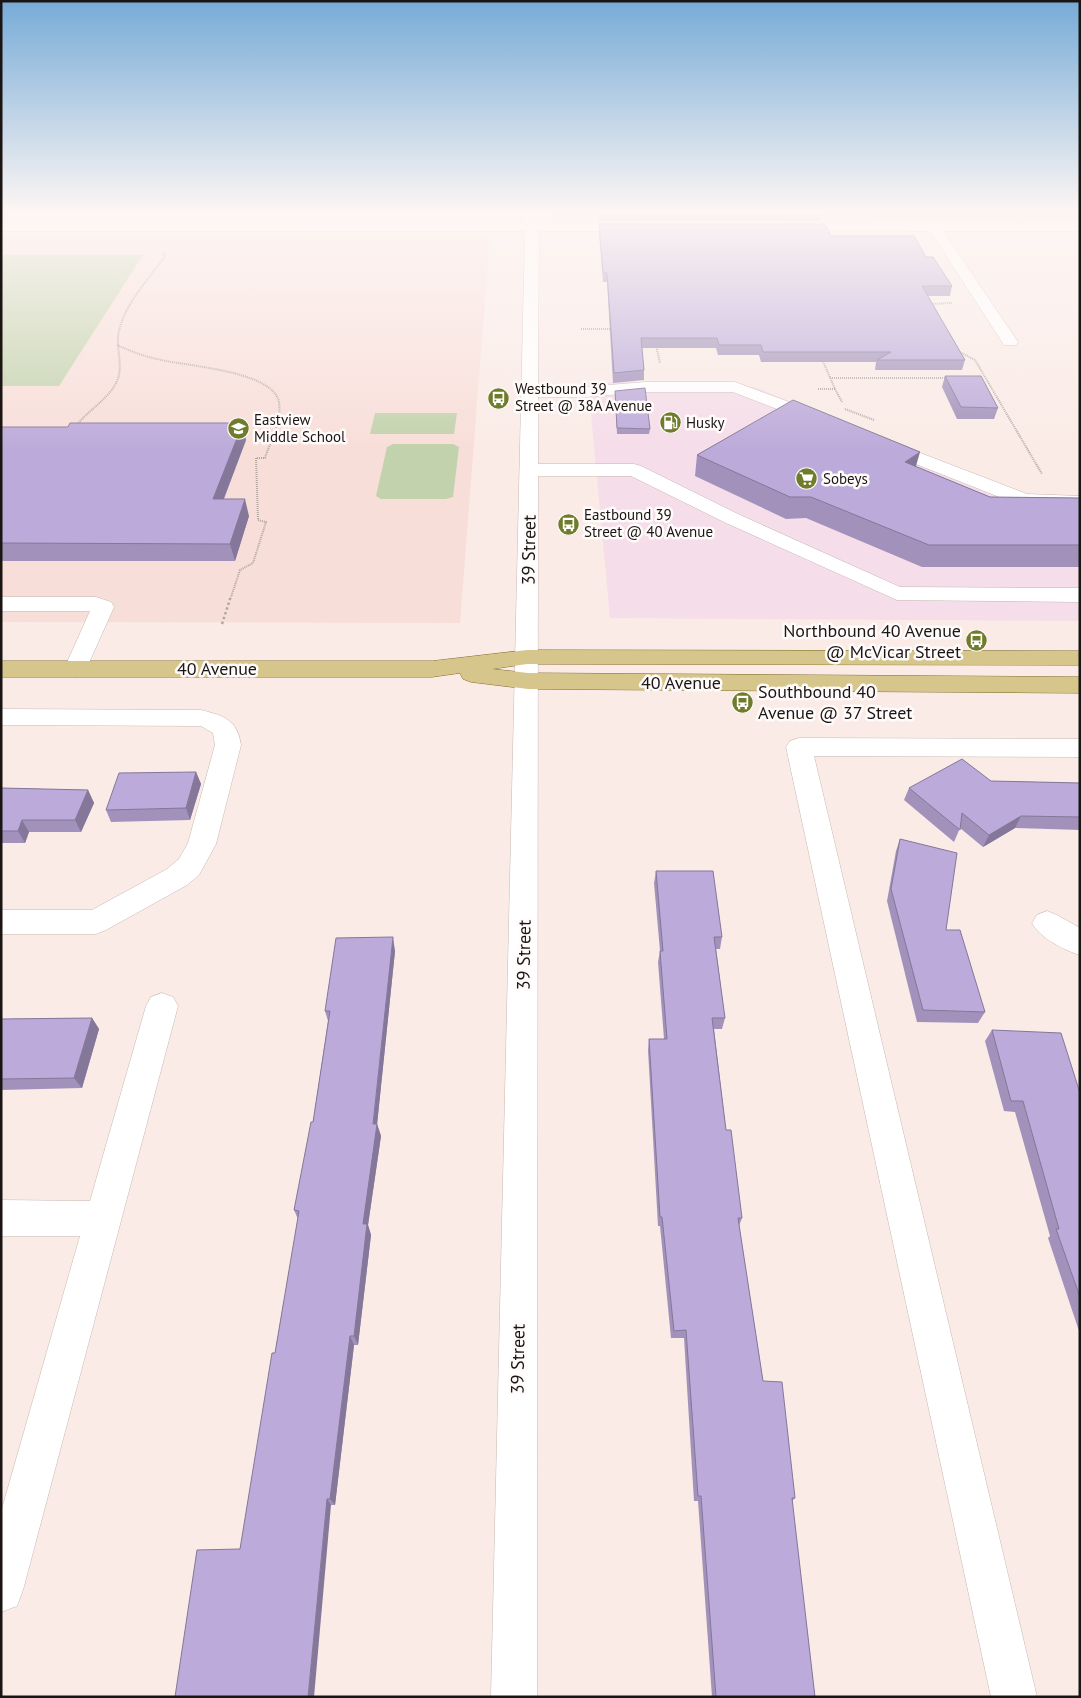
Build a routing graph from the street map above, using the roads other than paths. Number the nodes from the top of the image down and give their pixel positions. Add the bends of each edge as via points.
1 (531, 291) edge
2 (976, 291) edge
3 (1010, 342) dead end
4 (530, 392) junction
5 (834, 425) edge
6 (870, 439) edge
7 (530, 470) junction
8 (1080, 502) edge
9 (1080, 595) edge
10 (1, 604) edge
11 (1080, 658) edge
12 (1, 669) edge
13 (76, 669) junction
14 (528, 669) junction
15 (1080, 685) edge
16 (1, 717) edge
17 (1080, 748) edge
18 (1, 922) edge
19 (1047, 923) dead end
20 (1080, 943) edge
21 (162, 1006) dead end
22 (1, 1218) edge
23 (103, 1219) junction
24 (1, 1590) edge
25 (514, 1697) edge
26 (1014, 1697) edge

1 - 4 street, 39 Street
2 - 3 street
4 - 5 street via 735,387
4 - 7 street, 39 Street
6 - 8 street via 1024,500
7 - 9 street via 634,470 897,594
7 - 14 street, 39 Street
10 - 13 street via 96,604 102,607
11 - 14 main road, 40 Avenue
12 - 13 main road, 40 Avenue
13 - 14 main road, 40 Avenue
14 - 15 main road, 40 Avenue
14 - 25 street, 39 Street
16 - 18 street via 201,718 216,722 225,729 228,745 202,844 189,868 96,922
17 - 26 street via 799,747
19 - 20 street
21 - 23 street
22 - 23 street
23 - 24 street

